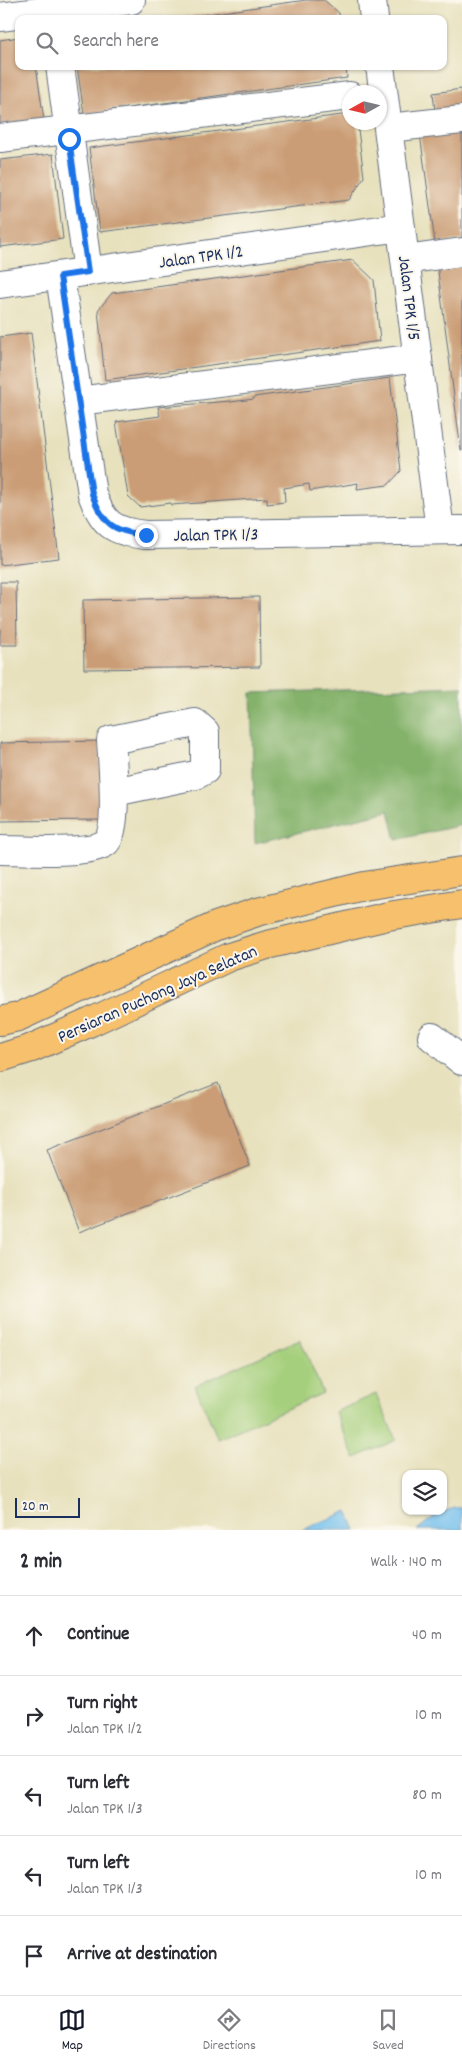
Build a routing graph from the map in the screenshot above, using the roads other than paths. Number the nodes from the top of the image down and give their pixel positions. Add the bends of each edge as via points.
1 (131, 0) edge
2 (372, 0) edge
3 (53, 14) edge
4 (35, 15) edge
5 (374, 15) edge
6 (15, 16) edge
7 (0, 17) edge
8 (61, 70) edge
9 (381, 84) edge
10 (342, 97) edge
11 (462, 120) edge
12 (388, 128) junction
13 (68, 129) junction
14 (0, 138) edge
15 (401, 227) junction
16 (462, 252) edge
17 (405, 260) junction
18 (88, 272) junction
19 (60, 276) junction
20 (0, 284) edge
21 (418, 358) junction
22 (78, 401) junction
23 (451, 530) edge
24 (114, 792) dead end
25 (0, 850) edge
26 (462, 871) edge
27 (462, 904) edge
28 (0, 1021) edge
29 (432, 1038) dead end
30 (0, 1058) edge
31 (462, 1061) edge

1 - 3 street
2 - 5 street
3 - 4 street
6 - 7 street
8 - 13 street
9 - 12 street, Jalan TPK 1/5
10 - 13 street
11 - 12 street
12 - 15 street, Jalan TPK 1/5
13 - 14 street
13 - 18 street
15 - 17 street, Jalan TPK 1/5
15 - 18 street, Jalan TPK 1/2
16 - 17 street
17 - 21 street, Jalan TPK 1/5
18 - 19 street, Jalan TPK 1/2
19 - 20 street, Jalan TPK 1/2
19 - 22 street, Jalan TPK 1/3
21 - 22 street
21 - 23 street, Jalan TPK 1/5
22 - 23 street, Jalan TPK 1/3 via 92,494 98,512 110,526 127,533
24 - 25 street via 112,832 106,842 90,850
26 - 28 main road, Persiaran Puchong Jaya Selatan via 364,886 257,912 216,926 18,1017
27 - 30 main road, Persiaran Puchong Jaya Selatan via 388,916 230,957 92,1022
29 - 31 street

